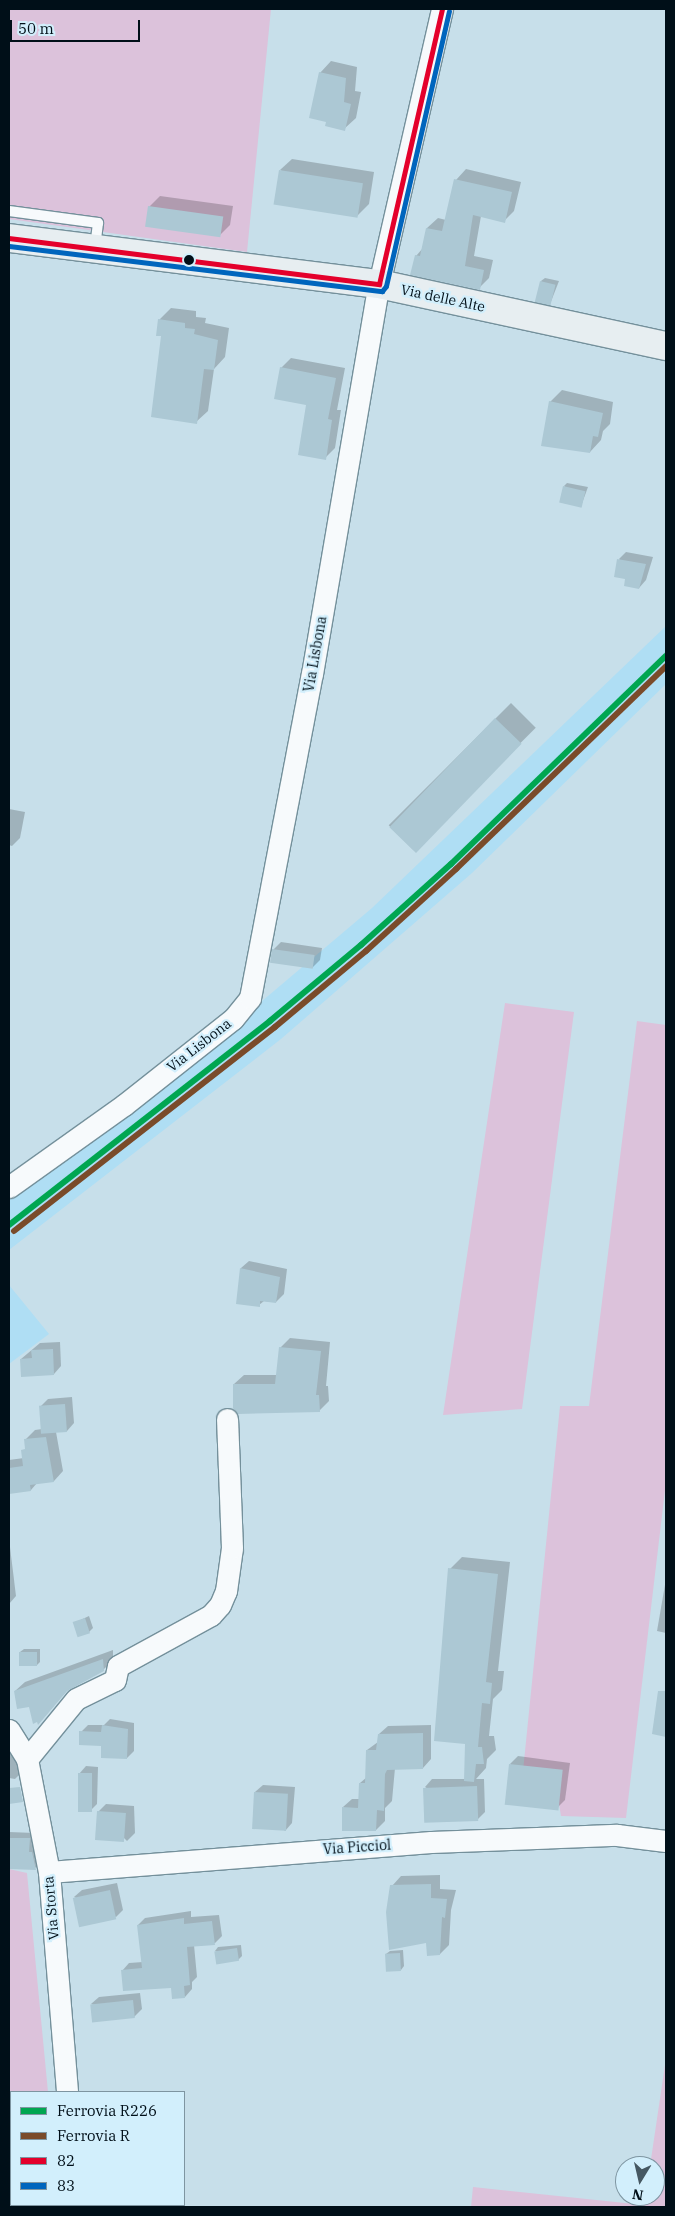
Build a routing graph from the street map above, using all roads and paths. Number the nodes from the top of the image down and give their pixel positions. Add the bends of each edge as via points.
1 (442, 9) edge
2 (9, 210) edge
3 (9, 238) edge
4 (94, 249) junction
5 (379, 284) junction
6 (666, 346) edge
7 (9, 1187) edge
8 (227, 1419) dead end
9 (9, 1730) edge
10 (27, 1759) junction
11 (666, 1841) edge
12 (49, 1872) junction
13 (67, 2091) edge

1 - 5 street, Via Lisbona
2 - 4 lane via 98,223
3 - 4 street, Via delle Alte
4 - 5 street, Via delle Alte
5 - 6 street, Via delle Alte
5 - 7 street, Via Lisbona via 313,664 250,998 233,1019 124,1105
8 - 10 street via 232,1548 226,1591 220,1605 211,1615 118,1666 114,1680 76,1699
9 - 10 street, Via Storta
10 - 12 street, Via Storta
11 - 12 street, Via Picciol via 617,1835 431,1842
12 - 13 street, Via Storta

